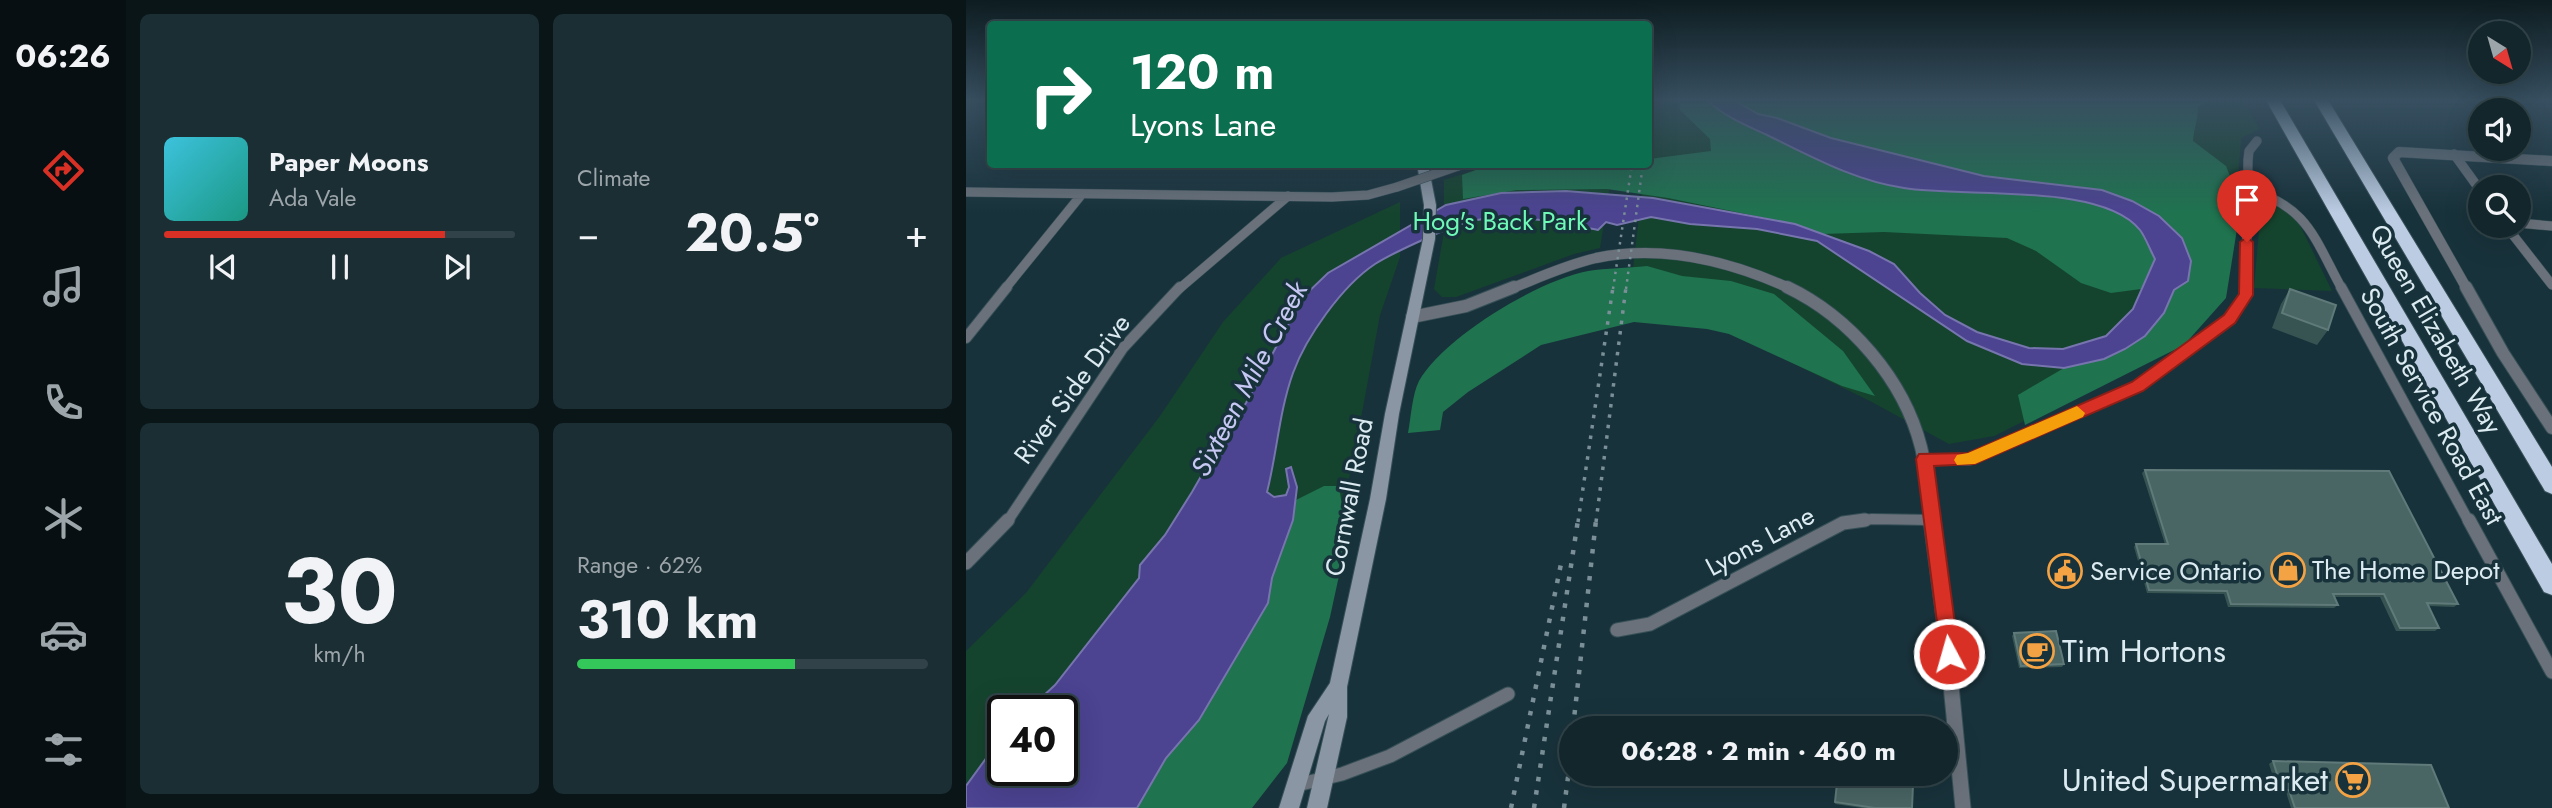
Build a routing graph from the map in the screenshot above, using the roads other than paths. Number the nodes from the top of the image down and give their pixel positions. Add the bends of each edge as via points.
1 (2295, 138) edge
2 (2344, 138) edge
3 (2258, 141) dead end
4 (2454, 154) junction
5 (2552, 161) edge
6 (1423, 168) edge
7 (1453, 168) edge
8 (2469, 175) edge
9 (2247, 189) junction
10 (966, 192) edge
11 (1082, 194) junction
12 (1288, 196) junction
13 (2531, 224) edge
14 (2552, 226) edge
15 (2515, 238) edge
16 (2552, 285) edge
17 (1412, 317) junction
18 (966, 338) edge
19 (2548, 415) edge
20 (2552, 428) edge
21 (1925, 459) junction
22 (2552, 485) edge
23 (1931, 520) junction
24 (966, 563) edge
25 (2552, 585) edge
26 (1617, 630) dead end
27 (2552, 673) edge
28 (1338, 687) junction
29 (1508, 694) dead end
30 (1324, 778) junction
31 (1297, 785) junction
32 (1289, 808) edge
33 (1317, 808) edge
34 (1963, 808) edge

1 - 25 highway, Queen Elizabeth Way
2 - 22 highway, Queen Elizabeth Way
3 - 9 street via 2249,151
4 - 5 street
4 - 8 street
4 - 19 street via 2399,152 2393,158 2503,354
6 - 17 main road, Cornwall Road via 1429,239
7 - 12 street, bridge via 1362,195
9 - 21 street via 2246,295 2220,327 2138,387 1969,460
9 - 27 street, South Service Road East via 2292,206 2305,222
10 - 11 street
11 - 12 street
11 - 18 street
12 - 24 street, River Side Drive via 1191,276 1123,348 1006,523
13 - 14 street
15 - 16 street
17 - 21 street via 1446,312 1569,265 1622,254 1677,254 1744,269 1817,304 1864,344 1902,400
17 - 28 main road, Cornwall Road
19 - 20 street
21 - 23 street
23 - 26 street, Lyons Lane via 1843,523 1650,624
23 - 34 street via 1945,612
28 - 30 main road, Cornwall Road via 1338,717
28 - 31 main road, Cornwall Road via 1317,716
29 - 30 street via 1390,757
30 - 31 street
30 - 33 main road, Cornwall Road
31 - 32 main road, Cornwall Road

